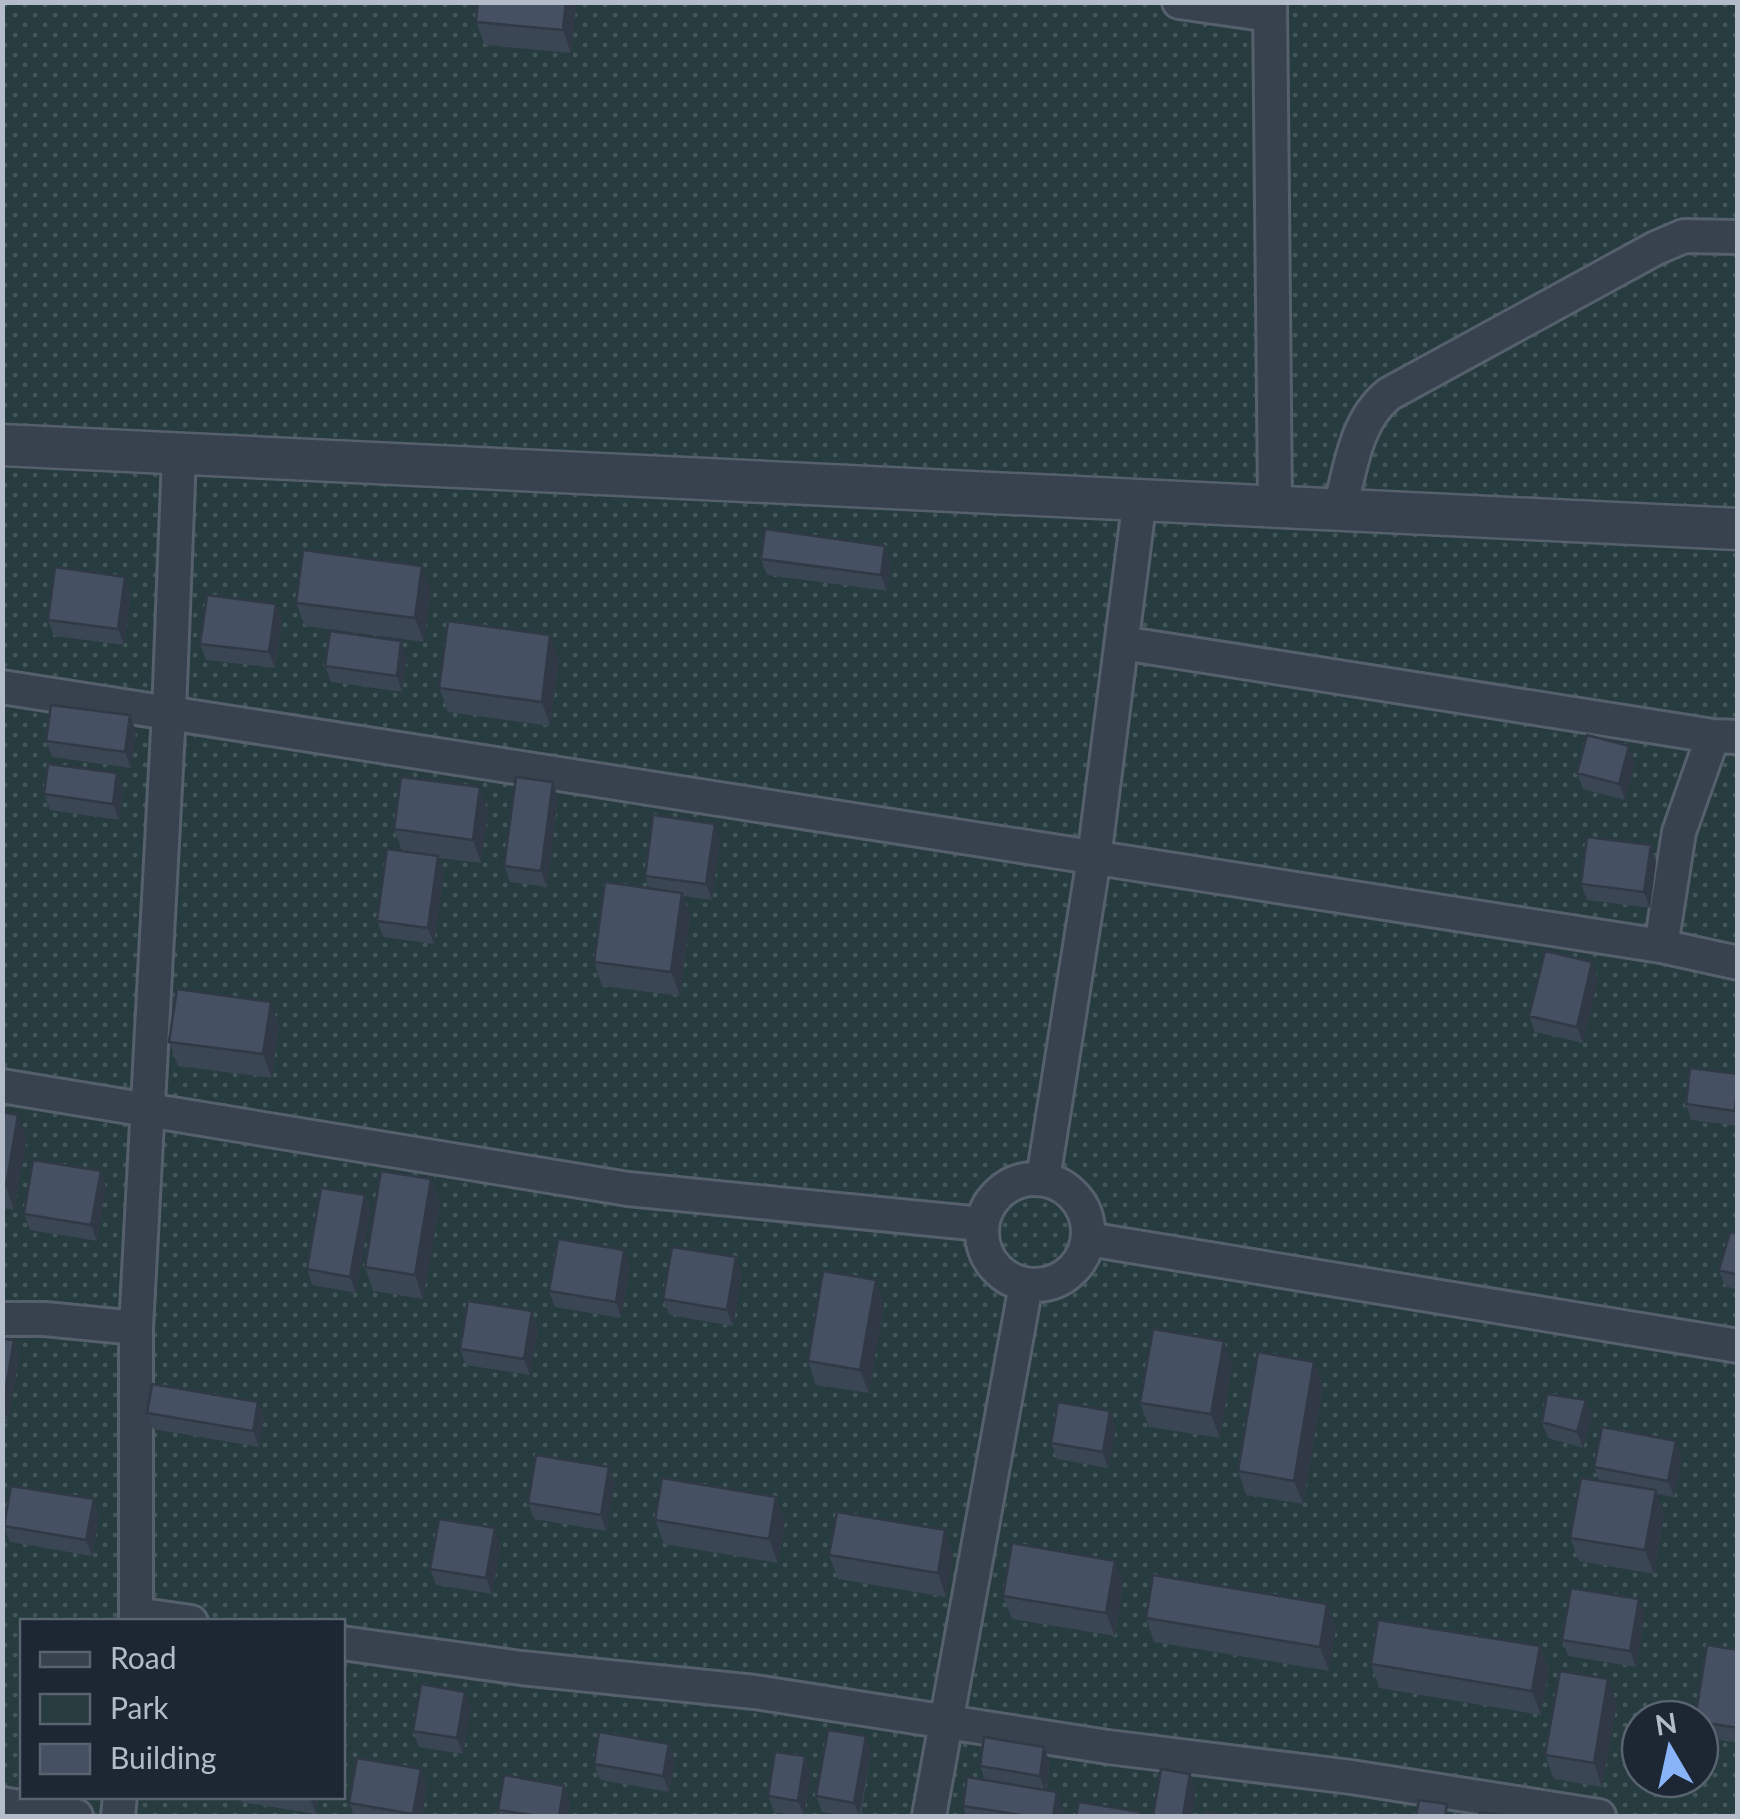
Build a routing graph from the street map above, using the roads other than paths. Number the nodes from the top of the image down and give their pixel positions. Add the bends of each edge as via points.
1 (1179, 2) edge
2 (1270, 8) edge
3 (1738, 237) edge
4 (2, 445) edge
5 (178, 456) junction
6 (1140, 498) junction
7 (1275, 504) junction
8 (1340, 508) junction
9 (1738, 528) edge
10 (1122, 643) junction
11 (2, 686) edge
12 (169, 712) junction
13 (1725, 736) edge
14 (1094, 858) junction
15 (1661, 946) junction
16 (1738, 963) edge
17 (2, 1086) edge
18 (147, 1108) junction
19 (1043, 1179) junction
20 (981, 1224) junction
21 (1088, 1239) junction
22 (1026, 1285) junction
23 (2, 1319) edge
24 (136, 1328) junction
25 (1738, 1346) edge
26 (136, 1618) edge
27 (345, 1643) edge
28 (945, 1720) junction
29 (2, 1804) edge
30 (76, 1816) edge
31 (929, 1816) edge
32 (1599, 1816) edge

1 - 2 street
2 - 7 street
3 - 8 street via 1684,236 1656,248 1389,394 1364,422
4 - 5 street
5 - 6 street
5 - 12 street
6 - 7 street
6 - 10 street
7 - 8 street
8 - 9 street
10 - 13 street
10 - 14 street
11 - 12 street
12 - 14 street
12 - 18 street
13 - 15 street via 1682,821
14 - 15 street
14 - 19 street
15 - 16 street
17 - 18 street
18 - 20 street via 628,1189
18 - 24 street
19 - 20 street via 1026,1178 996,1194
19 - 21 street via 1078,1200
20 - 22 street via 986,1256 1010,1280
21 - 22 street via 1067,1274
21 - 25 street
22 - 28 street
23 - 24 street
24 - 26 street
27 - 28 street
28 - 31 street
28 - 32 street
29 - 30 street

